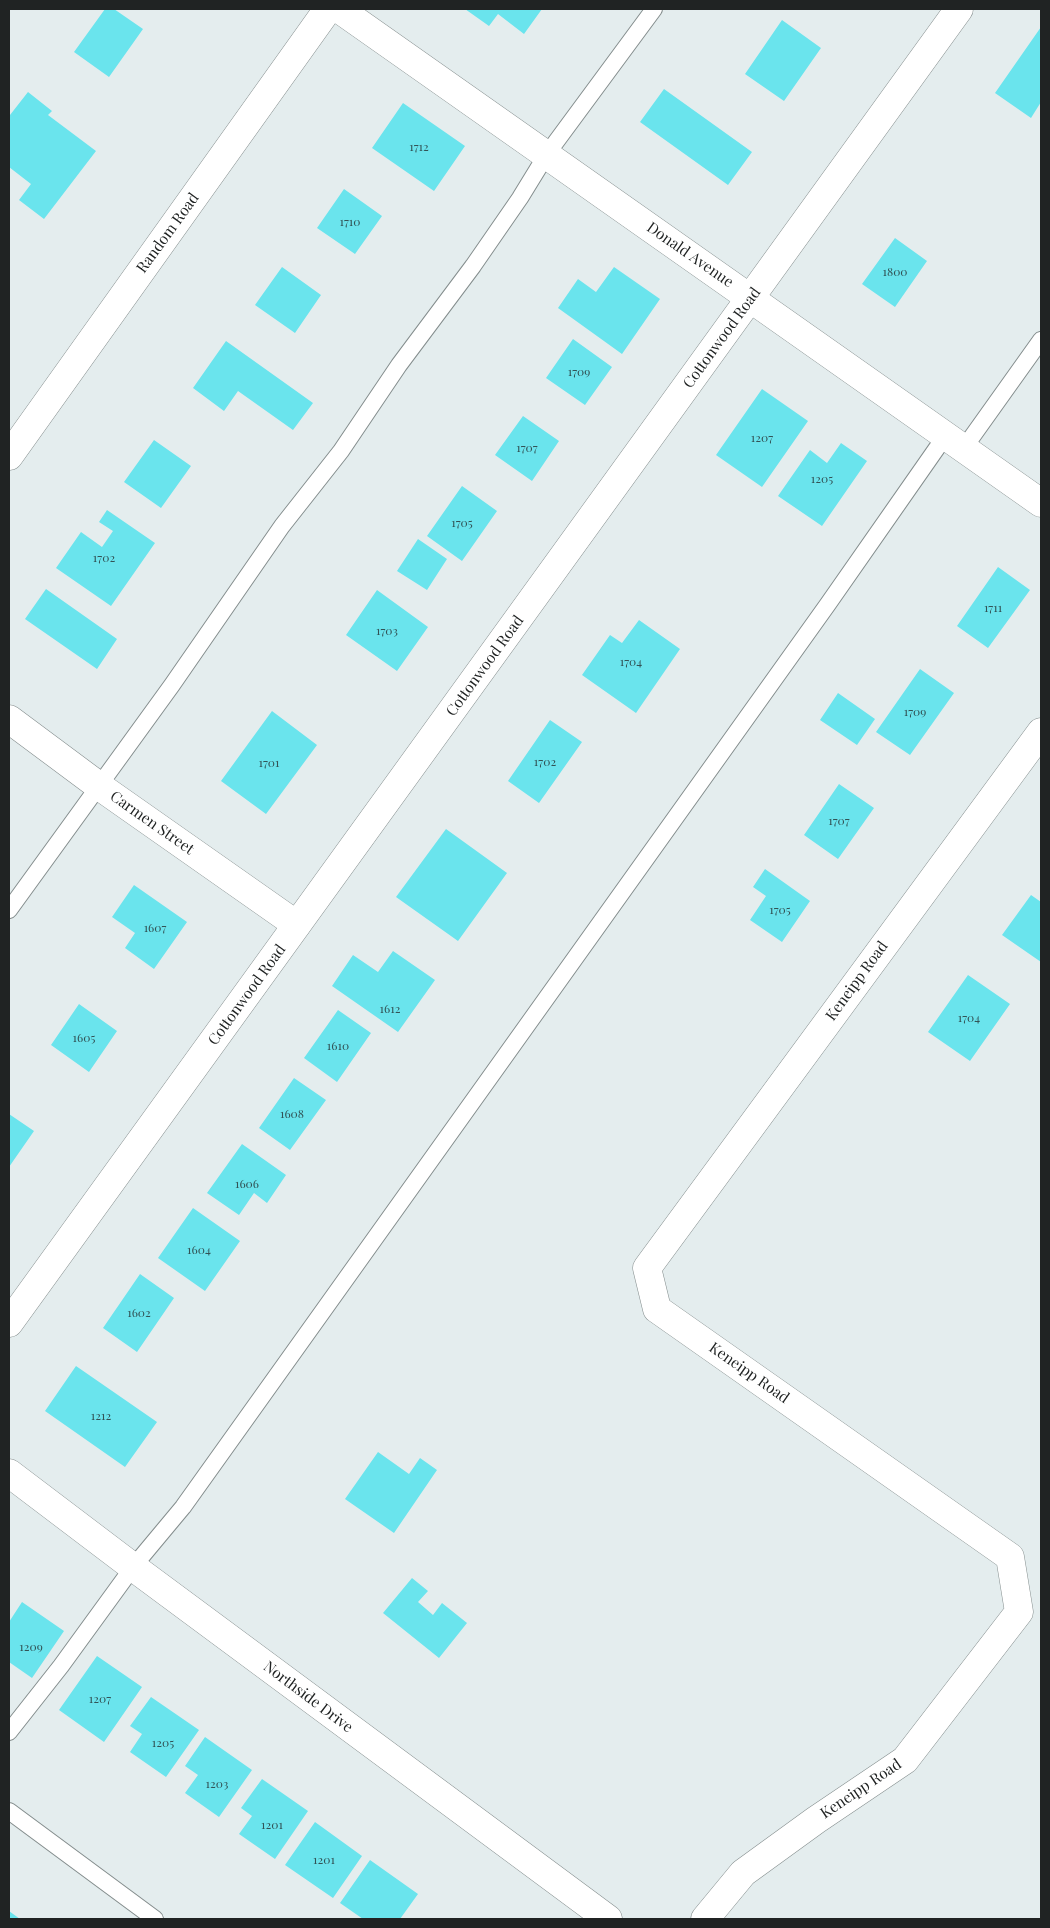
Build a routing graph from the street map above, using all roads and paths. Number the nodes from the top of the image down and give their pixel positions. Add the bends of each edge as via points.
1 (328, 9) edge
2 (339, 9) edge
3 (654, 9) edge
4 (959, 9) edge
5 (546, 154) junction
6 (751, 298) junction
7 (1041, 340) edge
8 (955, 442) junction
9 (9, 456) edge
10 (1041, 503) edge
11 (9, 719) edge
12 (1041, 732) edge
13 (99, 786) junction
14 (9, 910) edge
15 (297, 925) junction
16 (9, 1323) edge
17 (9, 1473) edge
18 (133, 1567) junction
19 (9, 1732) edge
20 (9, 1812) edge
21 (155, 1919) edge
22 (608, 1919) edge
23 (705, 1919) edge

1 - 9 street, Random Road
2 - 5 street, Donald Avenue
3 - 5 lane
4 - 6 street, Cottonwood Road
5 - 6 street, Donald Avenue
5 - 13 lane via 473,266 399,365 341,451 282,526
6 - 8 street, Donald Avenue
6 - 15 street, Cottonwood Road
7 - 8 lane
8 - 10 street, Donald Avenue
8 - 18 lane via 828,604 183,1507
11 - 13 street, Carmen Street
12 - 23 street, Keneipp Road via 647,1268 657,1308 1010,1557 1019,1612 905,1760 743,1873
13 - 14 lane
13 - 15 street, Carmen Street
15 - 16 street, Cottonwood Road
17 - 18 street, Northside Drive
18 - 19 lane
18 - 22 street, Northside Drive
20 - 21 lane

